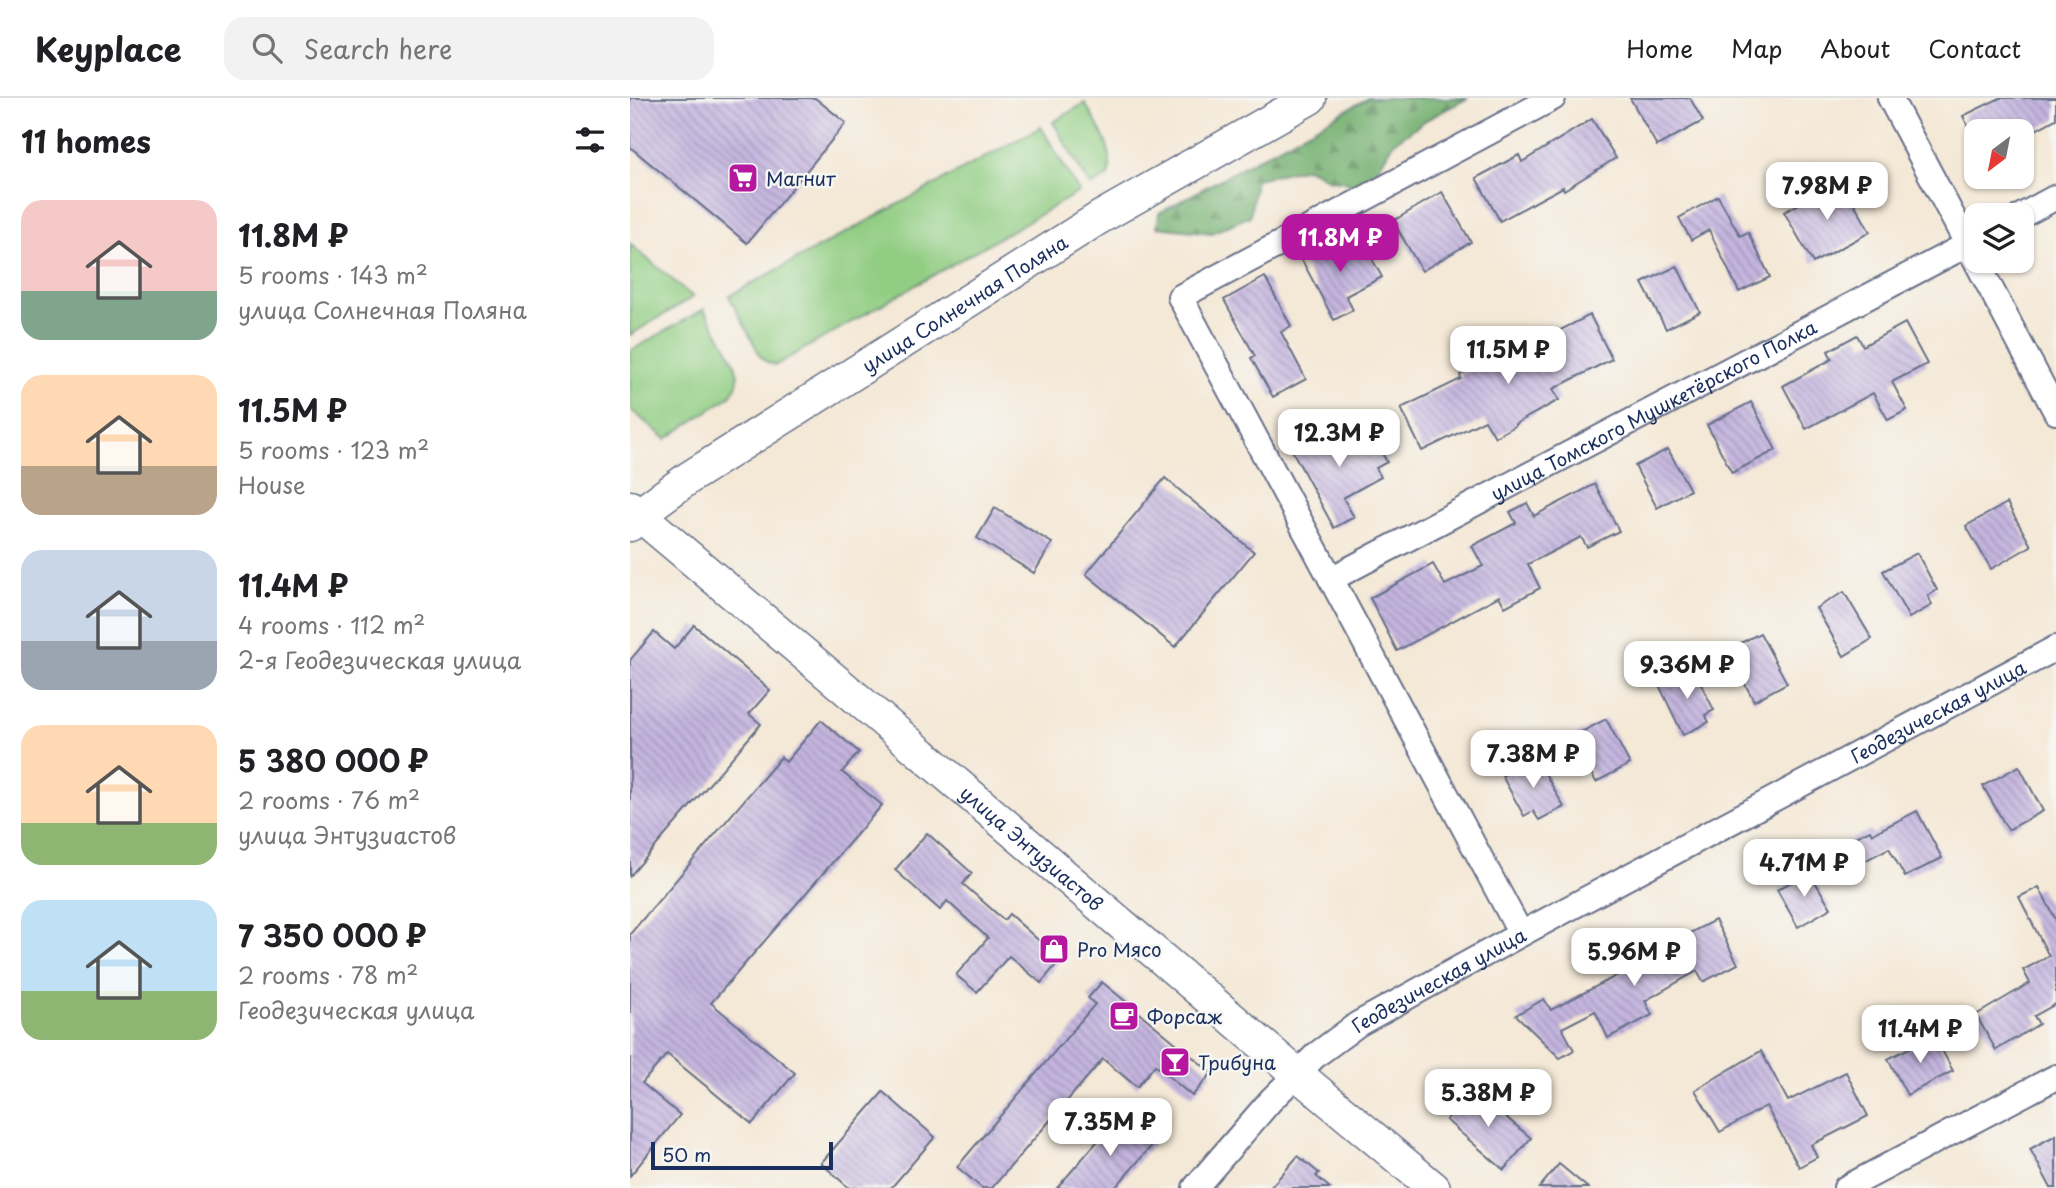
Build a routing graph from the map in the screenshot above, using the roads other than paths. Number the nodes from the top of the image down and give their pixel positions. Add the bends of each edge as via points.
1 (1310, 98) edge
2 (1553, 98) edge
3 (1890, 98) edge
4 (2056, 197) edge
5 (2034, 209) edge
6 (1964, 230) edge
7 (1964, 247) edge
8 (1986, 273) edge
9 (2056, 412) edge
10 (633, 516) edge
11 (1331, 579) junction
12 (2056, 648) edge
13 (1521, 934) junction
14 (1297, 1074) junction
15 (2056, 1077) edge
16 (1195, 1188) edge
17 (1434, 1188) edge
18 (1846, 1188) edge

1 - 10 street, улица Солнечная Поляна via 1099,218
2 - 11 street via 1180,297
3 - 6 street
4 - 5 street
7 - 11 street, улица Томского Мушкетёрского Полка
8 - 9 street
10 - 14 street, улица Энтузиастов via 893,729
11 - 13 street
12 - 13 street, Геодезическая улица
13 - 14 street, Геодезическая улица via 1358,1024
14 - 16 street, Геодезическая улица
14 - 17 street, улица Энтузиастов
15 - 18 street

